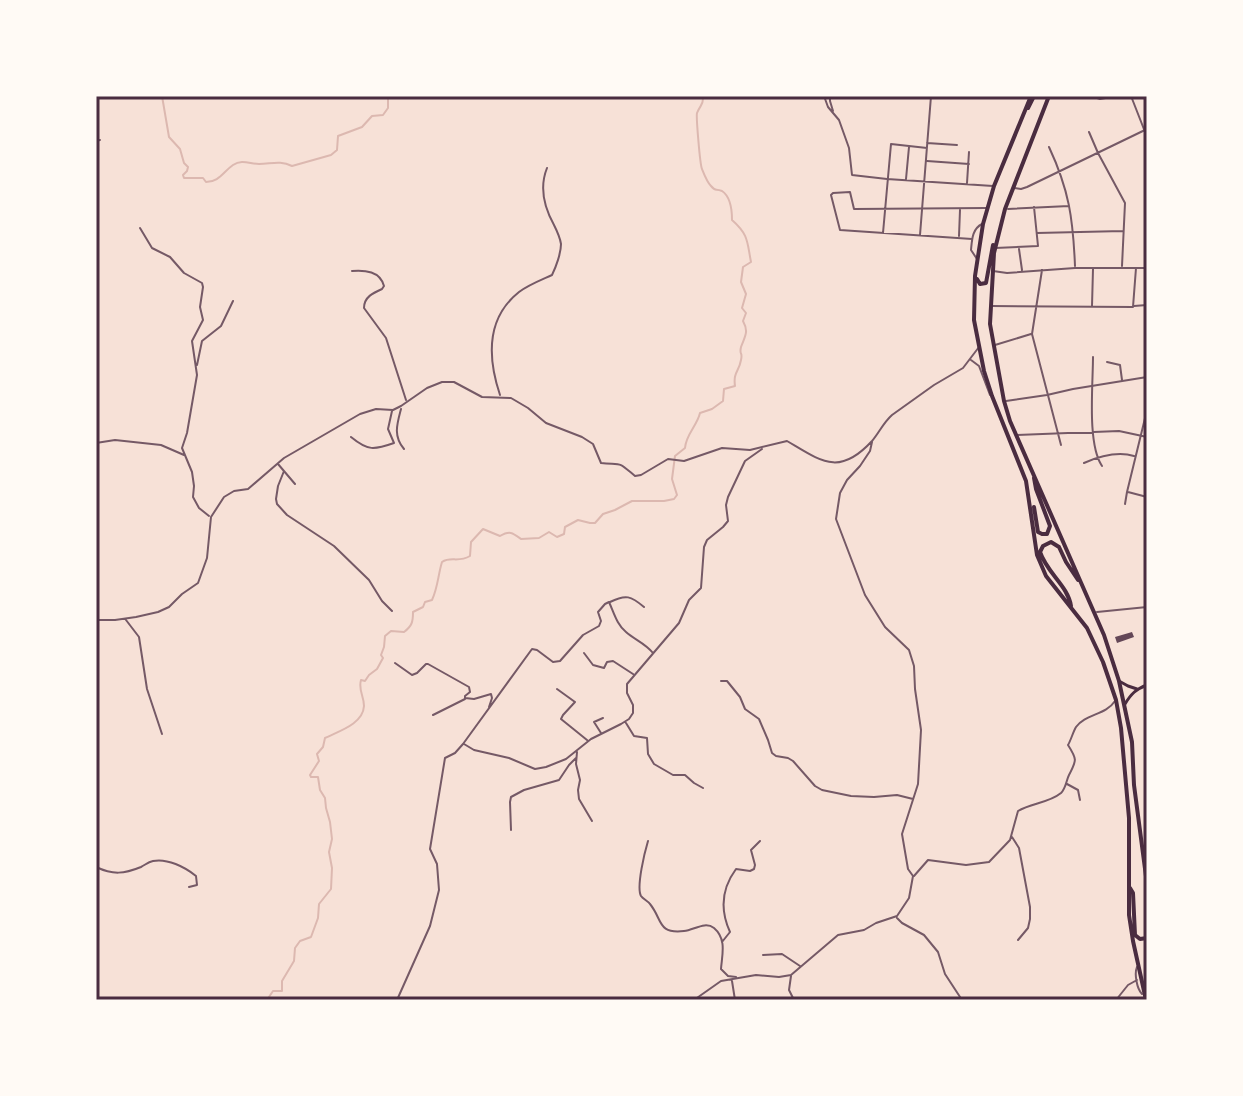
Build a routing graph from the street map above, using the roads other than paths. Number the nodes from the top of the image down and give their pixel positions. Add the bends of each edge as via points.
1 (824, 96) edge
2 (830, 96) edge
3 (931, 96) edge
4 (1033, 96) edge
5 (1049, 96) edge
6 (1091, 96) edge
7 (1117, 96) edge
8 (1131, 96) edge
9 (836, 115) junction
10 (1145, 130) edge
11 (1089, 132) dead end
12 (1147, 137) edge
13 (927, 143) junction
14 (957, 145) dead end
15 (909, 146) junction
16 (1049, 147) dead end
17 (927, 148) junction
18 (969, 152) dead end
19 (1098, 153) junction
20 (926, 161) junction
21 (969, 164) junction
22 (547, 168) dead end
23 (1060, 171) junction
24 (887, 179) junction
25 (906, 179) junction
26 (925, 181) junction
27 (967, 184) junction
28 (994, 186) junction
29 (1013, 187) junction
30 (1070, 206) junction
31 (1034, 207) junction
32 (885, 209) junction
33 (923, 209) junction
34 (960, 209) junction
35 (987, 209) junction
36 (1005, 209) junction
37 (983, 224) junction
38 (140, 228) dead end
39 (1123, 231) junction
40 (982, 233) junction
41 (1037, 233) junction
42 (1073, 233) junction
43 (883, 234) junction
44 (920, 236) junction
45 (958, 237) junction
46 (972, 239) junction
47 (995, 245) junction
48 (1018, 248) junction
49 (977, 259) junction
50 (1122, 267) junction
51 (1075, 268) junction
52 (1093, 268) junction
53 (1136, 268) junction
54 (1147, 268) edge
55 (1042, 270) junction
56 (352, 271) dead end
57 (992, 271) junction
58 (1022, 272) junction
59 (233, 301) dead end
60 (1147, 305) edge
61 (990, 306) junction
62 (1036, 307) junction
63 (1092, 307) junction
64 (1133, 307) junction
65 (1032, 334) junction
66 (993, 345) junction
67 (979, 347) junction
68 (1093, 357) dead end
69 (969, 359) junction
70 (1107, 362) dead end
71 (196, 366) junction
72 (1147, 377) edge
73 (1123, 382) junction
74 (1093, 386) junction
75 (1047, 395) junction
76 (992, 396) junction
77 (501, 398) junction
78 (1004, 401) junction
79 (407, 402) junction
80 (401, 406) junction
81 (393, 410) junction
82 (1147, 410) edge
83 (1093, 432) junction
84 (1058, 433) junction
85 (1016, 435) junction
86 (1141, 435) junction
87 (351, 437) dead end
88 (1147, 437) edge
89 (872, 441) junction
90 (96, 443) edge
91 (1061, 445) dead end
92 (767, 446) junction
93 (404, 449) dead end
94 (185, 456) junction
95 (1135, 456) junction
96 (1096, 458) junction
97 (278, 463) junction
98 (1084, 463) dead end
99 (1102, 466) dead end
100 (284, 471) junction
101 (1035, 475) junction
102 (295, 484) dead end
103 (1027, 485) junction
104 (1127, 492) junction
105 (1147, 497) edge
106 (1125, 504) dead end
107 (211, 517) junction
108 (1080, 581) junction
109 (609, 602) junction
110 (1071, 606) junction
111 (644, 607) dead end
112 (1147, 607) edge
113 (392, 611) dead end
114 (1094, 613) junction
115 (126, 619) junction
116 (96, 620) edge
117 (584, 653) dead end
118 (653, 653) junction
119 (395, 663) dead end
120 (634, 675) junction
121 (721, 681) dead end
122 (1119, 681) junction
123 (1147, 685) edge
124 (557, 689) dead end
125 (1137, 689) junction
126 (466, 698) junction
127 (1116, 700) junction
128 (1125, 704) junction
129 (489, 708) junction
130 (433, 715) dead end
131 (603, 718) dead end
132 (625, 722) junction
133 (601, 733) junction
134 (162, 734) dead end
135 (588, 741) junction
136 (463, 744) junction
137 (577, 752) junction
138 (576, 758) junction
139 (1066, 784) junction
140 (703, 788) dead end
141 (913, 799) junction
142 (1080, 800) dead end
143 (592, 821) dead end
144 (511, 830) dead end
145 (1012, 837) junction
146 (648, 841) dead end
147 (760, 841) dead end
148 (96, 867) edge
149 (913, 876) junction
150 (1147, 884) edge
151 (1129, 886) junction
152 (189, 887) dead end
153 (1147, 902) edge
154 (1147, 914) edge
155 (897, 916) junction
156 (1147, 938) edge
157 (1018, 940) dead end
158 (722, 942) junction
159 (763, 955) dead end
160 (801, 966) junction
161 (1138, 966) junction
162 (791, 975) junction
163 (740, 978) junction
164 (732, 979) junction
165 (1137, 980) junction
166 (1145, 997) edge
167 (397, 1000) edge
168 (694, 1000) edge
169 (735, 1000) edge
170 (794, 1000) edge
171 (962, 1000) edge
172 (1116, 1000) edge

1 - 9 street
2 - 9 street
3 - 13 street
4 - 28 highway
5 - 29 highway
6 - 7 street
8 - 10 street
9 - 24 street via 850,150 851,174
10 - 12 street
10 - 19 street
11 - 19 street
13 - 14 street
13 - 17 street
15 - 17 street
15 - 24 street via 891,144
15 - 25 street
16 - 23 street
17 - 20 street
18 - 21 street
19 - 23 street
19 - 39 street via 1125,203
20 - 21 street
20 - 26 street
21 - 27 street
22 - 77 street via 544,203 560,249 552,275 519,292 491,337
23 - 29 street via 1027,187
23 - 30 street
24 - 25 street
24 - 32 street
25 - 26 street
26 - 27 street
26 - 33 street
27 - 28 street
28 - 35 highway
29 - 36 highway
30 - 31 street
30 - 42 street
31 - 36 street
31 - 41 street
32 - 33 street
32 - 43 street
32 - 43 street via 854,209 849,191 831,195 839,229
33 - 34 street
33 - 44 street
34 - 35 street
34 - 45 street
35 - 37 highway
36 - 47 highway
37 - 40 highway
37 - 46 street
38 - 71 street via 152,248 202,283 203,320 192,341
39 - 42 street
39 - 50 street
40 - 47 highway via 980,284 986,281
40 - 49 highway
41 - 42 street
41 - 48 street via 1038,246
42 - 51 street
43 - 44 street
44 - 45 street
45 - 46 street
46 - 49 street
47 - 48 street
47 - 57 highway
48 - 58 street
49 - 67 highway via 973,302
50 - 52 street
50 - 53 street
51 - 52 street
51 - 55 street
52 - 63 street
53 - 54 street
53 - 64 street
55 - 58 street
55 - 62 street
56 - 79 street via 371,272 382,280 384,286 372,293 364,308 386,338
57 - 58 street
57 - 61 highway
59 - 71 street via 221,326 202,341
60 - 64 street
61 - 62 street
61 - 66 highway
62 - 63 street
62 - 65 street
63 - 64 street
65 - 66 street
65 - 75 street
66 - 78 highway
67 - 69 street
67 - 76 highway
68 - 74 street
69 - 76 street via 979,366
69 - 89 street via 892,415
70 - 73 street via 1120,365
71 - 94 street
72 - 73 street
73 - 74 street
74 - 75 street
74 - 83 street
75 - 78 street
75 - 84 street
76 - 103 highway
77 - 79 street via 482,397 454,382 442,382
77 - 92 street via 511,398 546,423 582,437 593,444 601,463 618,463 635,476 668,459 684,461 722,448
78 - 85 highway
79 - 80 street
80 - 81 street
80 - 93 street via 396,433
81 - 87 street via 388,429 394,443 364,448
81 - 97 street via 360,414
82 - 86 street
83 - 84 street
83 - 86 street
83 - 96 street
84 - 85 street
84 - 91 street
85 - 101 highway
86 - 88 street
86 - 95 street
89 - 92 street via 837,463 815,458 787,441
89 - 141 street via 840,493 836,519 865,595 912,658 921,730
90 - 94 street via 161,445
92 - 118 street via 745,461 726,505 728,521 704,547 701,588
94 - 107 street via 193,497
95 - 96 street
95 - 104 street
96 - 98 street
96 - 99 street
97 - 100 street
97 - 107 street via 248,489 224,497
100 - 102 street
100 - 113 street via 277,504 334,546
101 - 103 highway via 1050,526 1047,534 1037,528
101 - 108 highway
103 - 110 highway via 1037,555 1046,576
104 - 105 street
104 - 106 street
107 - 115 street via 198,583 169,607
108 - 110 highway via 1056,544 1043,546 1042,559
108 - 114 highway
109 - 111 street via 629,597
109 - 118 street via 622,629
109 - 129 street via 598,612 599,626 560,661 532,649
110 - 127 highway via 1096,645
112 - 114 street
114 - 122 highway
115 - 116 street
115 - 134 street via 139,637 147,689
117 - 120 street via 593,665 604,668 613,661
118 - 120 street
119 - 126 street via 412,675 428,664 469,687
120 - 132 street via 627,684 633,713
121 - 141 street via 727,681 745,709 759,719 772,753 793,761 815,786 851,796
122 - 125 main road
122 - 128 highway
123 - 125 main road
124 - 135 street via 575,702 561,719
125 - 128 main road
126 - 129 street via 490,694
126 - 130 street
127 - 139 street via 1076,727 1068,745 1075,764
127 - 151 highway via 1129,818
128 - 150 highway
129 - 136 street
131 - 133 street via 594,722
132 - 133 street
132 - 140 street via 634,736 647,738 655,765
133 - 135 street
135 - 137 street
136 - 137 street via 535,769
136 - 167 street via 445,758 430,849 439,890 430,926
137 - 138 street
138 - 143 street via 579,799
138 - 144 street via 558,781 511,797
139 - 142 street via 1078,790
139 - 145 street via 1058,795 1018,811
141 - 149 street via 902,834
145 - 149 street via 989,862 928,860
145 - 157 street via 1019,848 1030,907 1028,928
146 - 158 street via 640,893 661,926 685,931 709,925
147 - 158 street via 751,850 754,869 736,869 728,882 722,907 730,932
148 - 152 street via 115,873 166,861 196,876 197,885
149 - 155 street via 909,898
151 - 156 highway via 1135,935
151 - 161 highway
153 - 154 highway
155 - 160 street via 838,935
155 - 171 street via 938,952
158 - 163 street via 721,969
159 - 160 street via 782,954
160 - 162 street
161 - 165 street
161 - 166 highway
162 - 163 street
162 - 170 street
163 - 164 street
164 - 168 street
164 - 169 street
165 - 166 street
165 - 172 street

